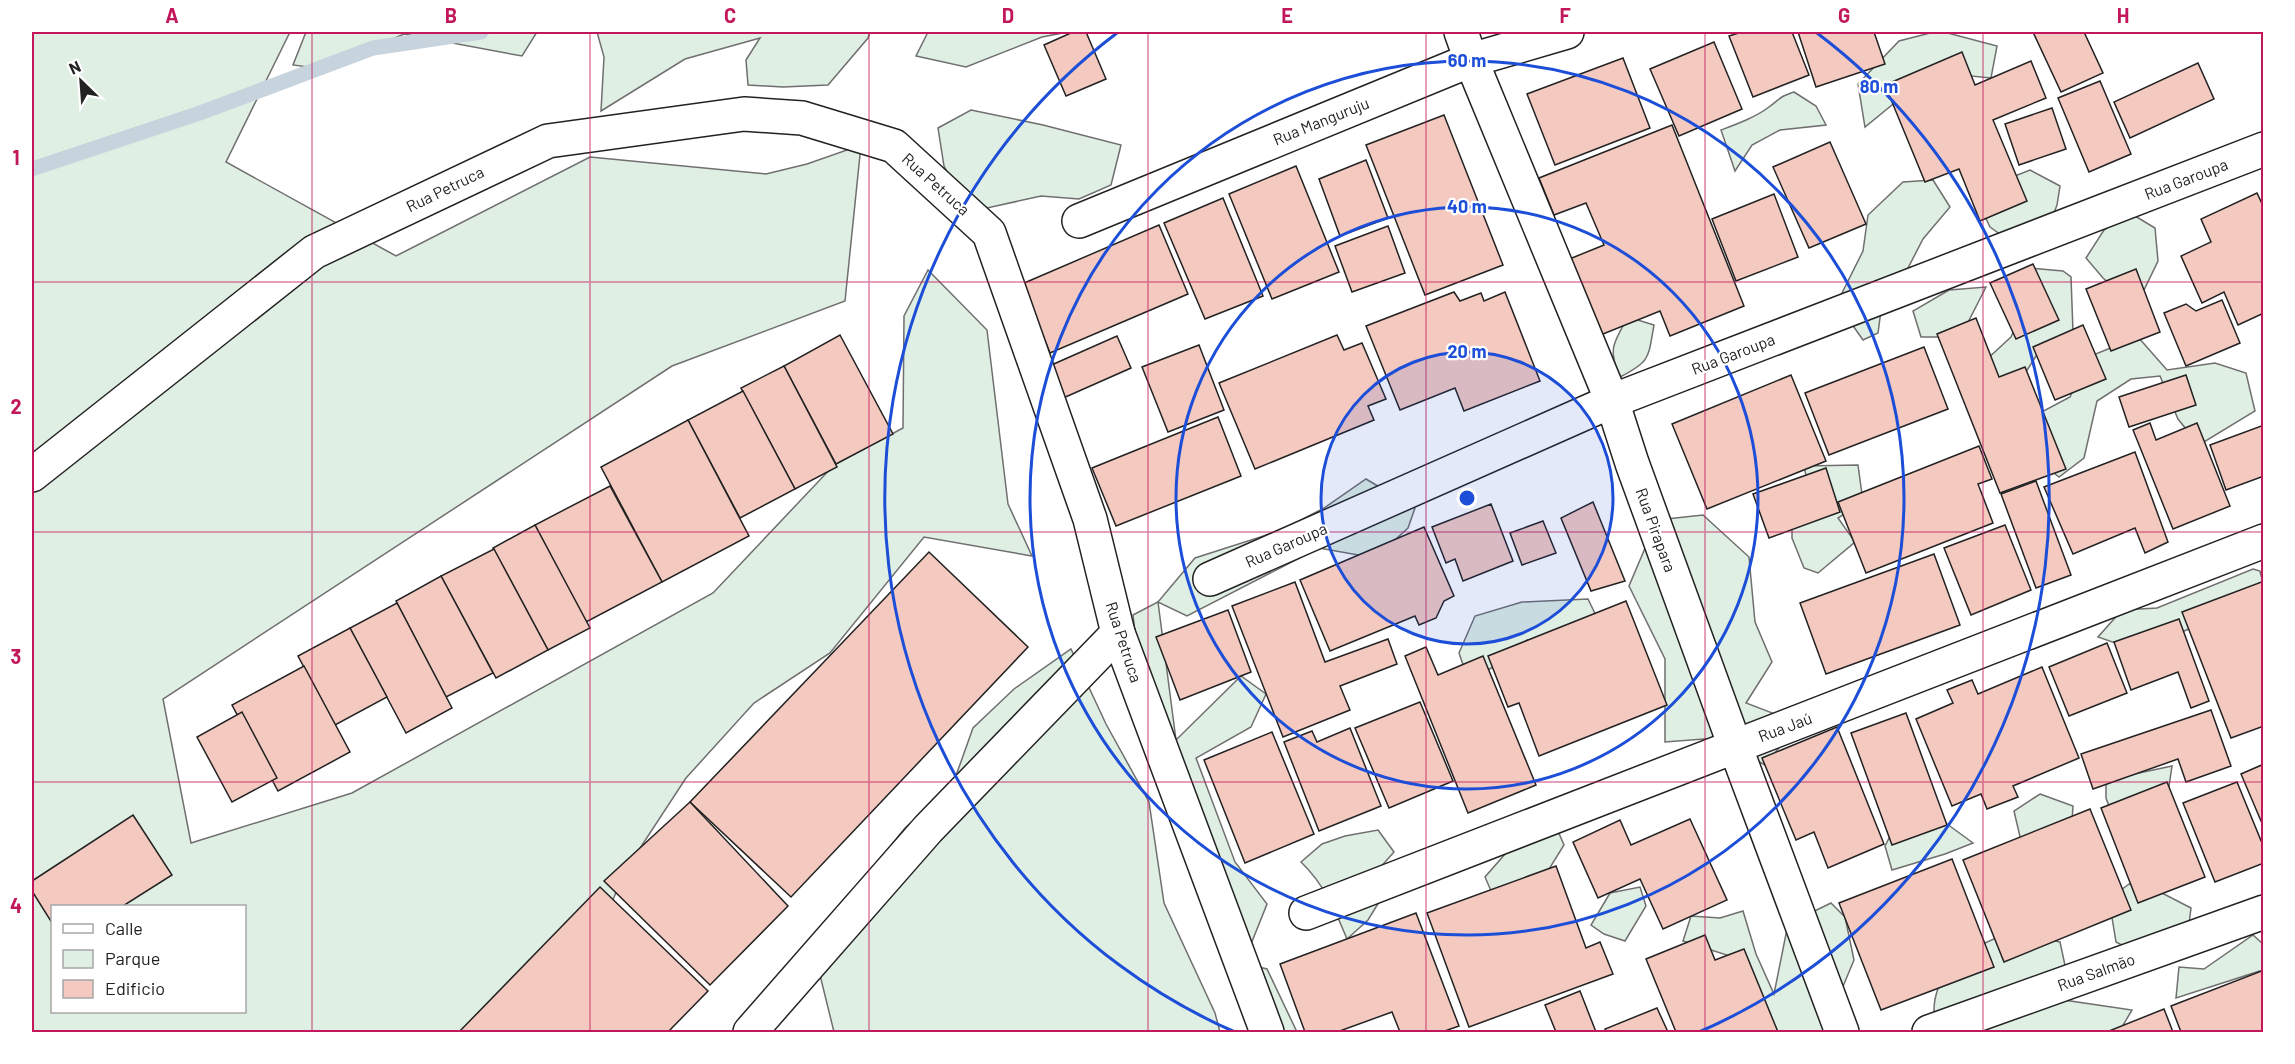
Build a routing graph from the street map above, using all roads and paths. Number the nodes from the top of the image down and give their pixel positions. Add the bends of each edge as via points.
1 (1566, 32) edge
2 (1466, 46) edge
3 (2264, 149) edge
4 (1079, 221) dead end
5 (1612, 401) junction
6 (32, 475) edge
7 (2264, 541) edge
8 (1210, 579) dead end
9 (1118, 633) junction
10 (1735, 746) junction
11 (2264, 912) edge
12 (1306, 913) dead end
13 (750, 1032) edge
14 (1267, 1032) edge
15 (1842, 1032) edge
16 (1929, 1032) edge

1 - 2 street, Rua Manguruju
2 - 4 street, Rua Manguruju
2 - 5 street, Rua Pirapara
3 - 5 street, Rua Garoupa
5 - 8 street, Rua Garoupa
5 - 10 street, Rua Pirapara
6 - 9 street, Rua Petruca via 314,252 548,141 744,114 802,118 894,146 989,233 1090,519
7 - 10 street, Rua Jaú
9 - 13 street via 928,829
9 - 14 street, Rua Petruca
10 - 12 street, Rua Jaú
10 - 15 street, Rua Pirapara
11 - 16 street, Rua Salmão

